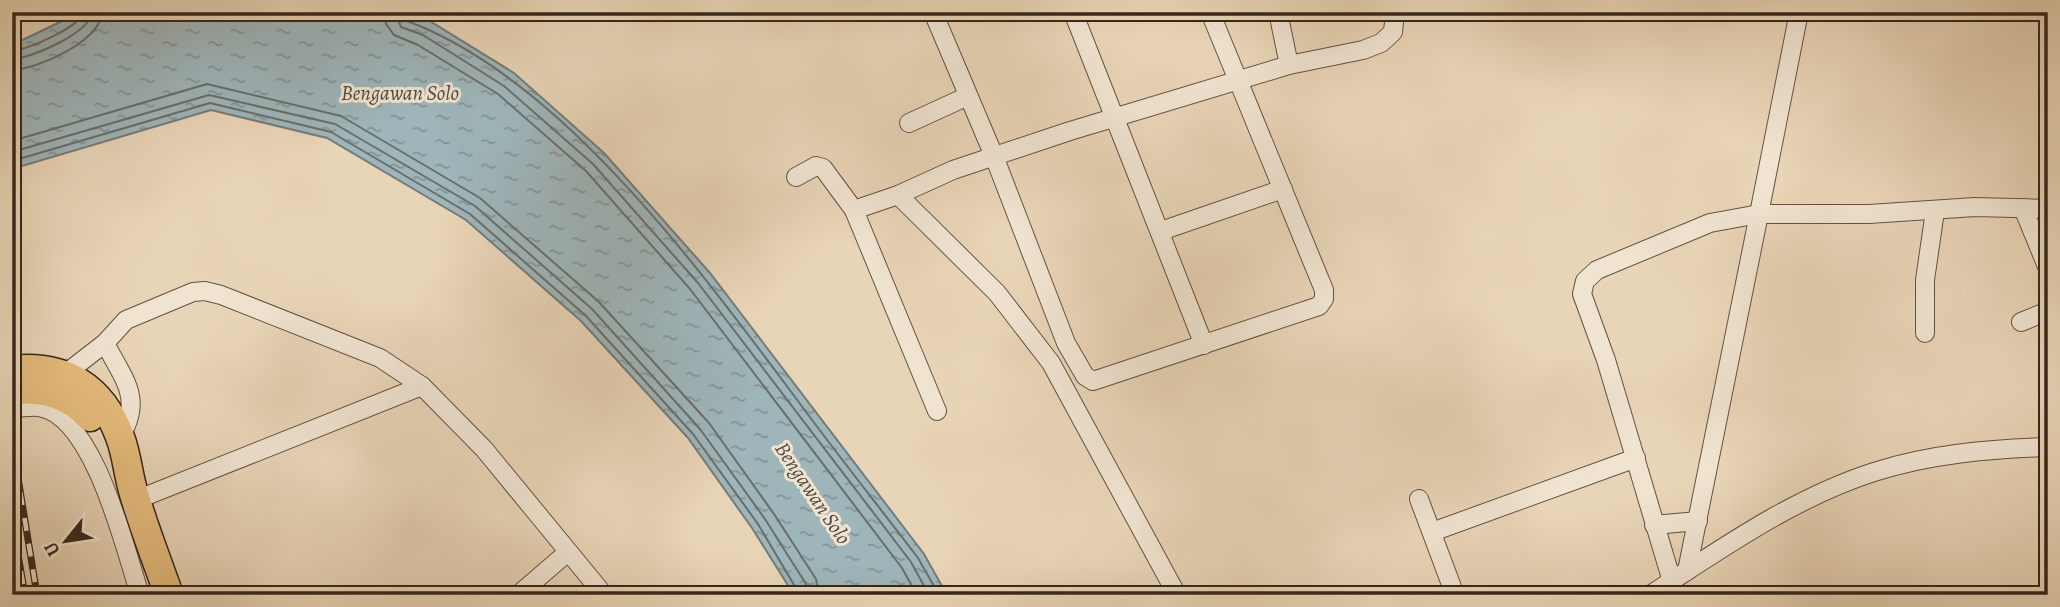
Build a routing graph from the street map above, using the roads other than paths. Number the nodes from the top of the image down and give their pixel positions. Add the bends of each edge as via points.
1 (933, 12) edge
2 (1073, 12) edge
3 (1210, 12) edge
4 (1278, 12) edge
5 (1395, 12) edge
6 (1798, 12) edge
7 (1289, 65) junction
8 (1237, 82) junction
9 (968, 96) junction
10 (1116, 117) junction
11 (909, 123) dead end
12 (994, 156) junction
13 (796, 177) dead end
14 (1283, 189) junction
15 (898, 195) junction
16 (2023, 208) junction
17 (854, 209) junction
18 (2048, 209) edge
19 (1935, 211) junction
20 (1759, 214) junction
21 (1161, 231) junction
22 (2048, 268) edge
23 (2048, 311) edge
24 (2021, 322) dead end
25 (1925, 333) dead end
26 (105, 343) junction
27 (1066, 343) junction
28 (1204, 345) junction
29 (1052, 363) junction
30 (12, 370) edge
31 (65, 374) junction
32 (422, 386) junction
33 (12, 390) edge
34 (12, 408) edge
35 (937, 411) dead end
36 (120, 437) junction
37 (2048, 447) edge
38 (1636, 458) junction
39 (135, 496) junction
40 (1419, 499) dead end
41 (1698, 521) junction
42 (1654, 524) junction
43 (1432, 532) junction
44 (568, 552) junction
45 (1679, 582) edge
46 (140, 595) edge
47 (169, 595) edge
48 (518, 595) edge
49 (604, 595) edge
50 (1177, 595) edge
51 (1455, 595) edge
52 (1650, 595) edge

1 - 9 street
2 - 10 street
3 - 8 street
4 - 7 street
5 - 7 street via 1392,32 1381,43
6 - 20 street
7 - 8 street
8 - 10 street
8 - 14 street
9 - 11 street
9 - 12 street
10 - 12 street
10 - 21 street
12 - 15 street
12 - 27 street
13 - 17 street via 816,166 823,168
14 - 21 street
14 - 28 street via 1324,299 1319,306
15 - 17 street
15 - 29 street via 996,293
16 - 18 street
16 - 19 street
16 - 22 street
17 - 35 street
19 - 20 street
19 - 25 street via 1925,280
20 - 38 street via 1696,229 1597,270 1585,281 1581,294
20 - 41 street
21 - 28 street
23 - 24 street
26 - 31 street
26 - 32 street via 126,320 205,291 380,358
26 - 36 street via 132,396 129,422
27 - 28 street via 1085,376 1093,381
27 - 29 street
29 - 50 street
30 - 31 main road
31 - 36 main road via 97,398
32 - 39 street via 200,477
32 - 44 street via 484,449
33 - 39 main road via 52,392 83,409 95,422
34 - 46 street via 40,407 61,417 78,435 102,480
36 - 39 main road
37 - 45 street via 1946,454 1875,472 1782,512
38 - 42 street
38 - 43 street
39 - 47 main road
40 - 43 street
41 - 42 street
41 - 45 street
42 - 45 street
43 - 51 street
44 - 48 street
44 - 49 street
45 - 52 street

